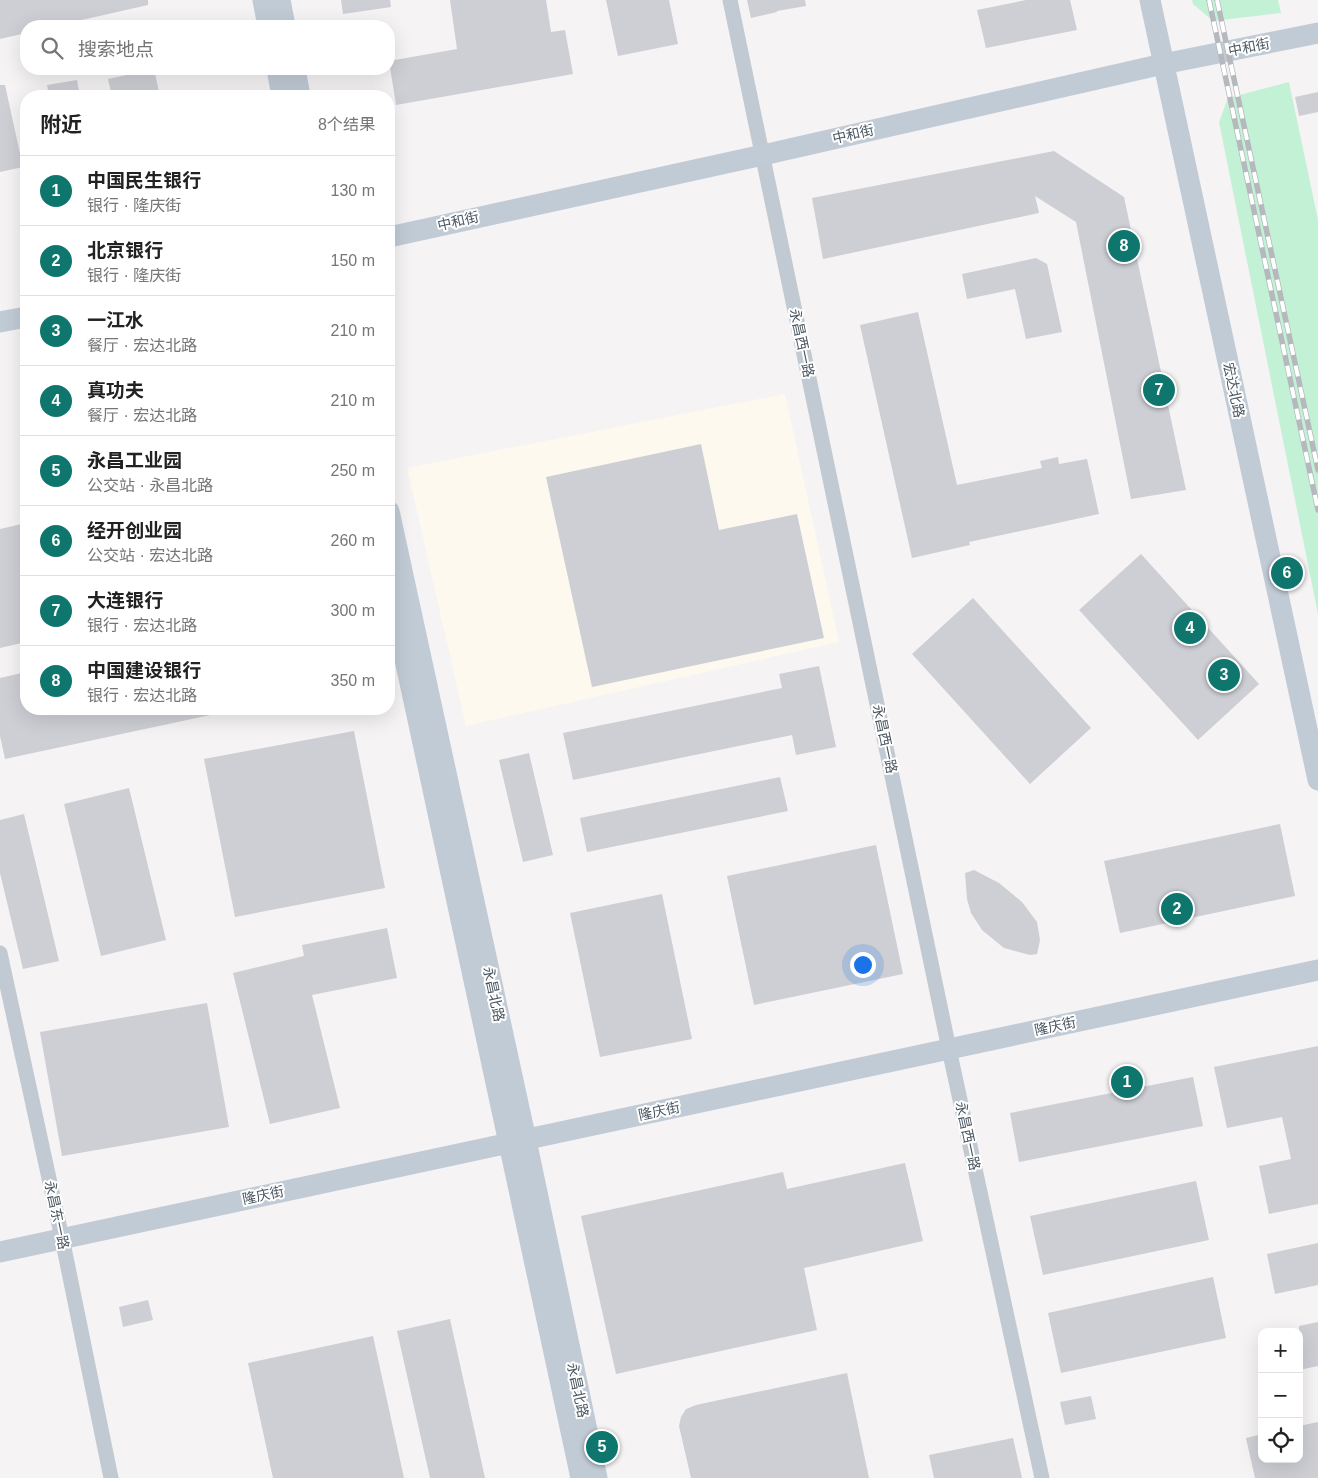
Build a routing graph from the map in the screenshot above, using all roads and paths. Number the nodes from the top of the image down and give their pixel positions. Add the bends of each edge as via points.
1 (262, 0) edge
2 (280, 0) edge
3 (730, 0) edge
4 (1150, 0) edge
5 (267, 20) edge
6 (284, 20) edge
7 (1318, 33) edge
8 (1163, 64) junction
9 (278, 75) edge
10 (296, 75) edge
11 (281, 90) edge
12 (299, 90) edge
13 (763, 155) junction
14 (395, 236) edge
15 (20, 317) edge
16 (0, 322) edge
17 (395, 541) edge
18 (395, 611) edge
19 (1318, 780) edge
20 (0, 953) edge
21 (1318, 970) edge
22 (949, 1049) junction
23 (517, 1141) junction
24 (62, 1238) junction
25 (0, 1252) edge
26 (110, 1478) edge
27 (582, 1478) edge
28 (597, 1478) edge
29 (1042, 1478) edge

1 - 5 street
2 - 6 street
3 - 13 street, 永昌西一路
4 - 8 street, 宏达北路
7 - 8 street, 中和街
8 - 13 street, 中和街
8 - 19 street, 宏达北路
9 - 11 street
10 - 12 street
13 - 14 street, 中和街
13 - 22 street, 永昌西一路
15 - 16 street
17 - 23 street, 永昌北路
18 - 23 street, 永昌北路
20 - 24 street, 永昌东一路
21 - 22 street, 隆庆街
22 - 23 street, 隆庆街
22 - 29 street, 永昌西一路
23 - 24 street, 隆庆街
23 - 27 street, 永昌北路
23 - 28 street, 永昌北路
24 - 25 street, 隆庆街
24 - 26 street, 永昌东一路

